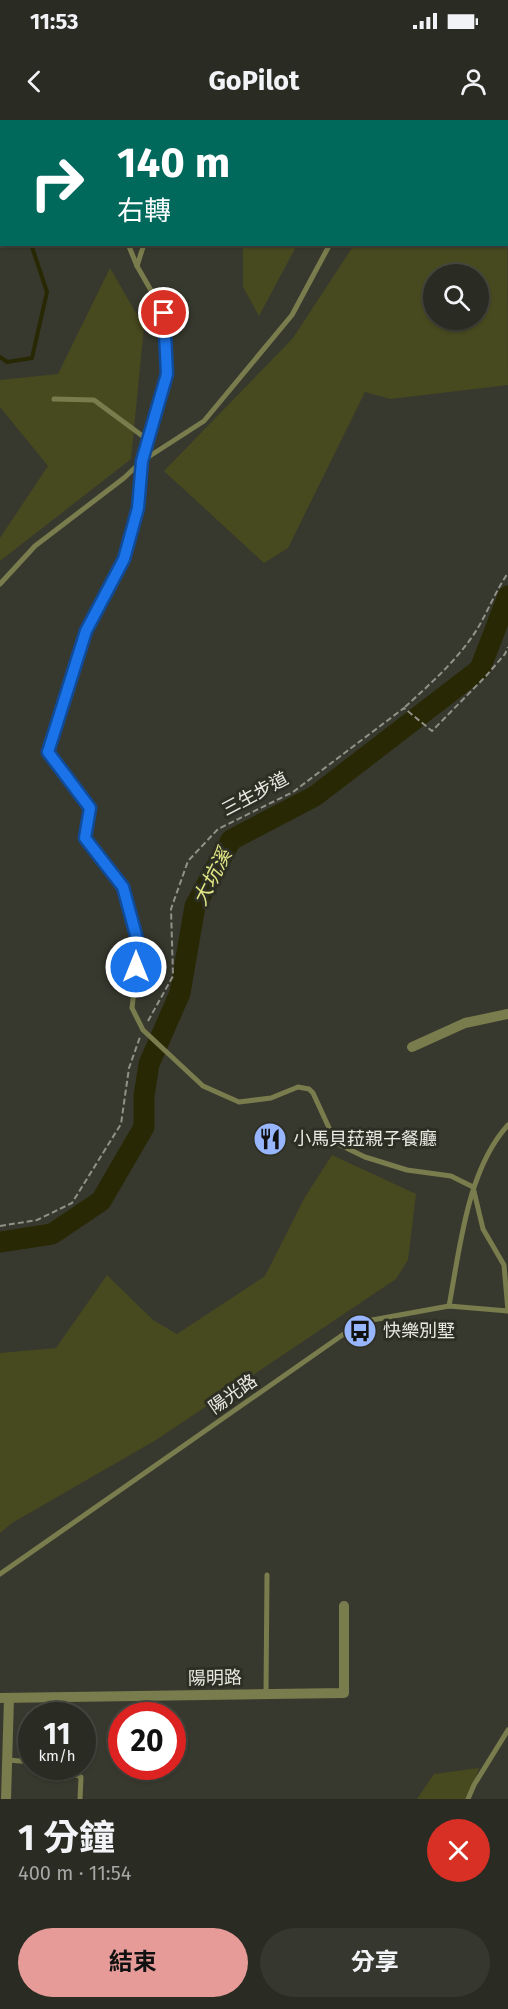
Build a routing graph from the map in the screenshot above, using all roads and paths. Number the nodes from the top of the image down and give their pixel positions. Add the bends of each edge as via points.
1 (129, 246) edge
2 (143, 246) edge
3 (329, 246) edge
4 (137, 266) junction
5 (54, 399) dead end
6 (148, 440) junction
7 (142, 461) junction
8 (508, 573) edge
9 (0, 584) edge
10 (508, 647) edge
11 (404, 709) junction
12 (508, 1014) edge
13 (143, 1030) junction
14 (412, 1047) dead end
15 (508, 1125) edge
16 (473, 1187) junction
17 (0, 1226) edge
18 (506, 1265) edge
19 (449, 1306) junction
20 (508, 1311) edge
21 (0, 1574) edge
22 (267, 1575) dead end
23 (344, 1606) dead end
24 (267, 1694) junction
25 (4, 1698) edge
26 (508, 1730) edge
27 (6, 1760) junction
28 (18, 1761) edge
29 (81, 1780) edge
30 (6, 1799) edge
31 (80, 1799) edge
32 (468, 1799) edge

1 - 4 lane
2 - 4 lane
3 - 7 lane via 292,315 204,421
4 - 6 lane via 164,313 167,374
5 - 6 lane via 94,400
6 - 7 lane
7 - 9 lane via 34,546
7 - 13 lane via 138,508 124,559 86,631 48,752 90,808 85,838 123,887 139,946 132,1008
8 - 11 path, 三生步道 via 453,663
10 - 11 path via 486,676 432,731
11 - 13 path, 三生步道 via 293,792 218,829 188,861 171,909 173,976
12 - 14 street via 465,1023
13 - 16 lane via 203,1086 239,1102 271,1098 298,1087 309,1089 336,1143 365,1157 407,1170 451,1176
13 - 17 path, 三生步道 via 129,1068 120,1124 72,1203 37,1220
15 - 16 lane
16 - 18 lane via 483,1229
16 - 19 lane
18 - 20 lane
19 - 20 lane, 陽光路
19 - 21 lane, 陽光路 via 361,1322
22 - 24 lane
23 - 24 street, 陽明路 via 344,1693
24 - 25 street, 陽明路
25 - 27 street
26 - 32 lane
27 - 28 lane
27 - 30 street
29 - 31 lane

